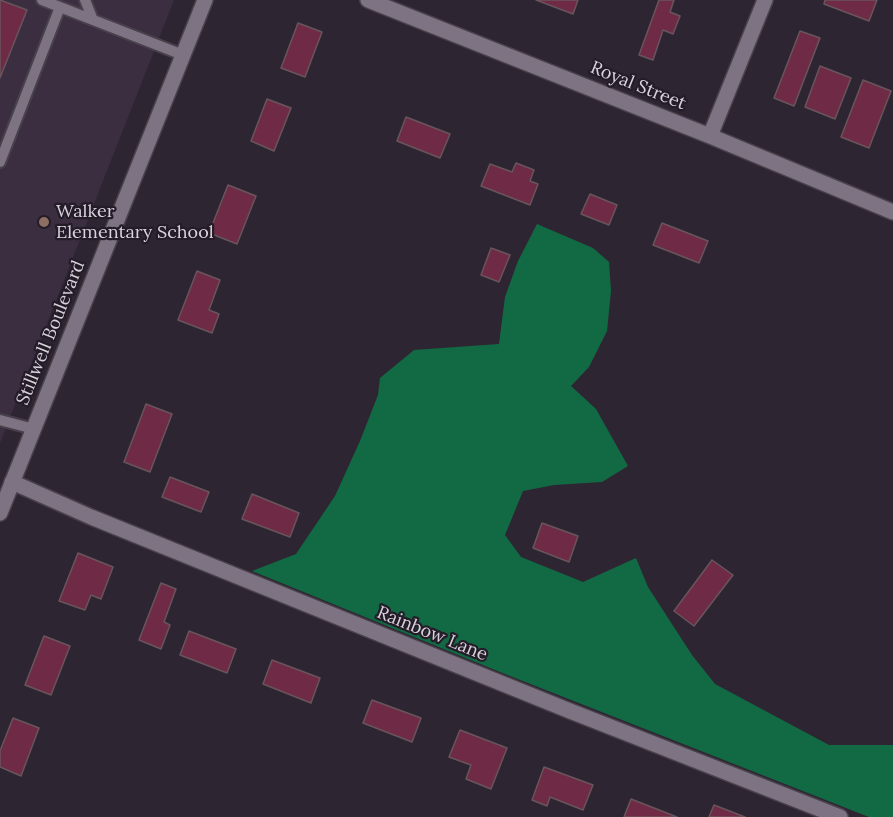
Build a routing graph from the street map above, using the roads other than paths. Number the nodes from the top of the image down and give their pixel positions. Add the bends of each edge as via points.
1 (42, 0) edge
2 (86, 0) edge
3 (205, 0) edge
4 (368, 0) edge
5 (765, 0) edge
6 (60, 7) junction
7 (93, 20) junction
8 (183, 54) junction
9 (710, 135) junction
10 (0, 162) edge
11 (893, 212) edge
12 (0, 420) edge
13 (33, 429) junction
14 (12, 482) junction
15 (0, 513) edge
16 (840, 817) edge

1 - 6 lane
2 - 7 lane
3 - 8 street, Stillwell Boulevard
4 - 9 street, Royal Street
5 - 9 street
6 - 7 lane
6 - 10 lane
7 - 8 lane
8 - 13 street, Stillwell Boulevard
9 - 11 street, Royal Street
12 - 13 lane
13 - 14 street, Stillwell Boulevard
14 - 15 street, Stillwell Boulevard
14 - 16 street, Rainbow Lane via 570,711

